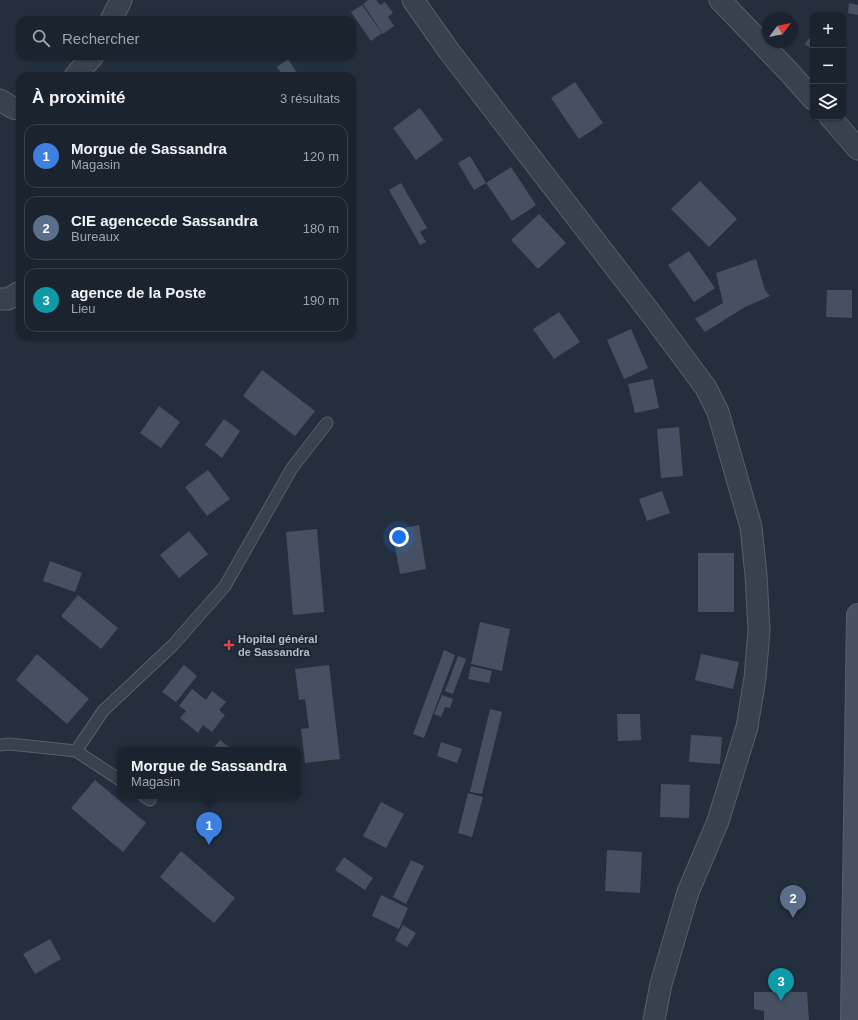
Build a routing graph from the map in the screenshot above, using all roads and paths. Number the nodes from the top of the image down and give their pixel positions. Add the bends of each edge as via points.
1 (121, 0) edge
2 (413, 0) edge
3 (720, 0) edge
4 (113, 16) edge
5 (90, 60) edge
6 (79, 72) edge
7 (810, 95) edge
8 (0, 100) edge
9 (16, 108) edge
10 (833, 120) edge
11 (858, 149) edge
12 (16, 294) edge
13 (0, 299) edge
14 (328, 423) dead end
15 (858, 615) edge
16 (858, 644) edge
17 (0, 745) edge
18 (76, 751) junction
19 (117, 778) edge
20 (856, 859) edge
21 (654, 1020) edge
22 (852, 1020) edge

1 - 4 street
2 - 21 street via 449,51 706,388 718,412 751,527 759,630 747,727 718,821 688,892 661,984
3 - 7 street
5 - 6 street
8 - 9 street
10 - 11 street
12 - 13 street via 8,299
14 - 18 lane via 292,468 225,586 173,645 103,711
15 - 16 street
16 - 20 street
17 - 18 lane
18 - 19 lane
20 - 22 street

